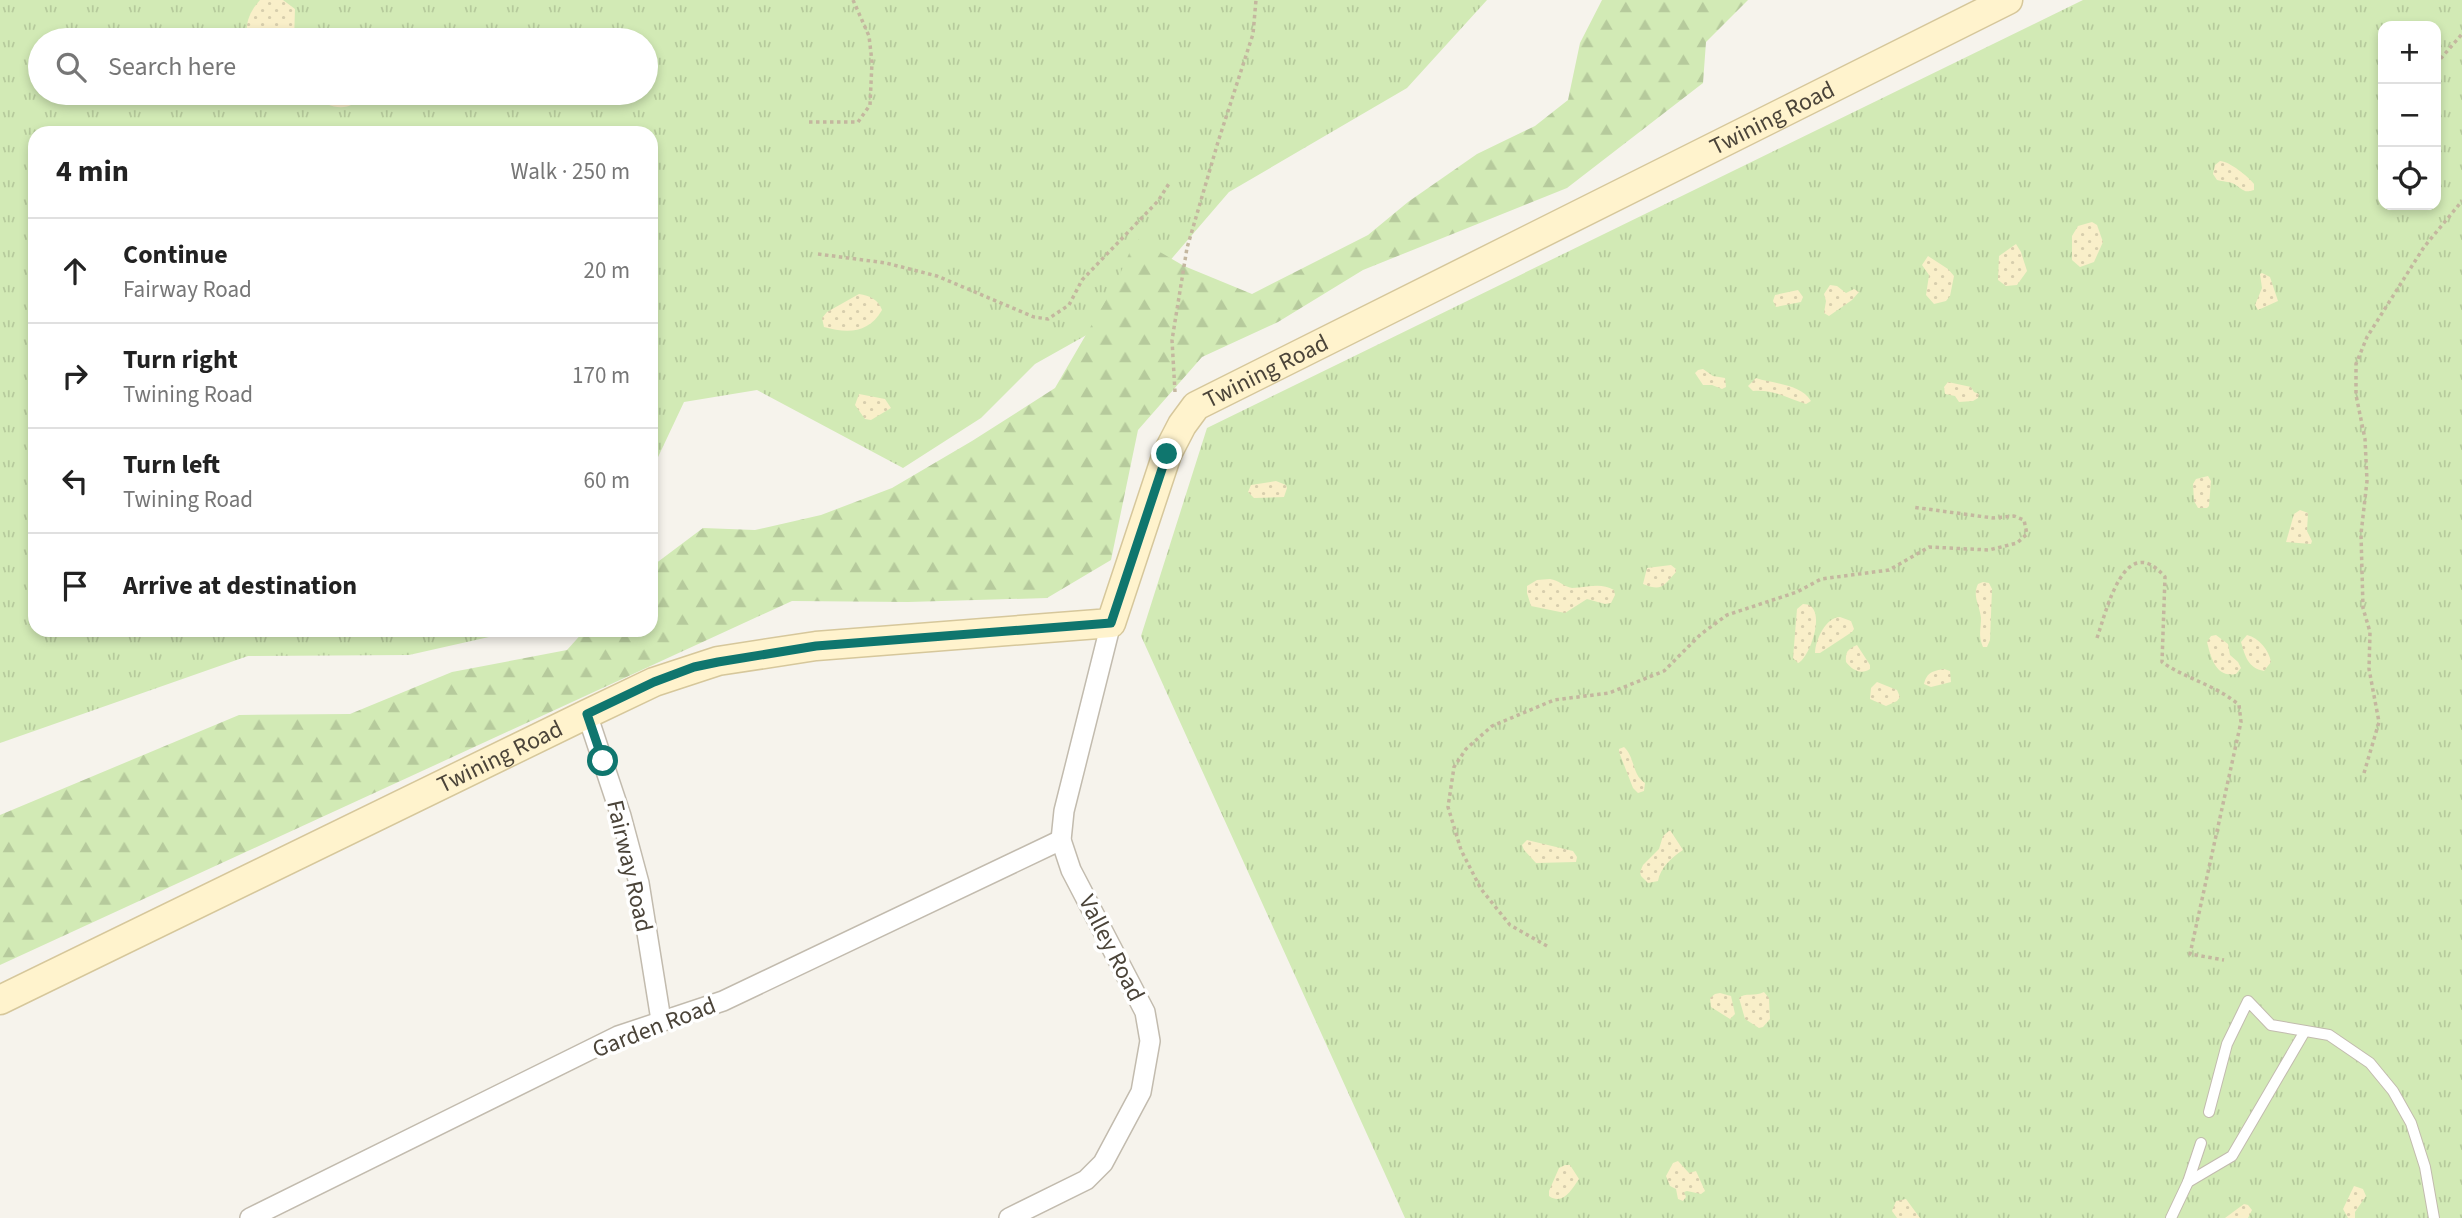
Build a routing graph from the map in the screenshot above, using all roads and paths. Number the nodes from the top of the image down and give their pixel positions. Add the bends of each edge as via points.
1 (853, 0) edge
2 (1256, 0) edge
3 (2008, 0) edge
4 (2462, 34) edge
5 (2441, 58) edge
6 (809, 122) dead end
7 (1170, 182) dead end
8 (2462, 201) edge
9 (818, 254) dead end
10 (1182, 425) junction
11 (1912, 508) dead end
12 (1111, 623) junction
13 (2097, 638) dead end
14 (587, 714) junction
15 (2364, 774) dead end
16 (1061, 840) junction
17 (1547, 946) dead end
18 (2224, 960) dead end
19 (0, 1000) edge
20 (661, 1020) junction
21 (2305, 1031) junction
22 (2208, 1112) dead end
23 (2201, 1143) dead end
24 (2188, 1182) junction
25 (250, 1218) edge
26 (1010, 1218) edge
27 (2171, 1218) edge
28 (2434, 1218) edge

1 - 6 path via 869,36 870,105 858,122
2 - 10 path via 1253,34 1187,248 1172,340 1173,384
3 - 10 street, Twining Road via 1196,406
4 - 5 path
7 - 9 path via 1158,201 1082,280 1069,305 1048,319 937,276 886,263
8 - 15 path via 2424,247 2367,337 2356,364 2367,481 2361,534 2363,608 2370,632 2369,669 2379,722
10 - 12 street, Twining Road via 1167,454
11 - 17 path via 1993,518 2014,516 2024,520 2027,534 1989,550 1929,547 1889,570 1821,579 1797,592 1727,615 1664,671 1609,693 1554,700 1492,726 1466,749 1454,767 1448,807 1461,850 1481,889 1510,925
12 - 14 street, Twining Road via 816,646 718,662 654,682
12 - 16 street, Valley Road via 1064,811
13 - 18 path via 2116,584 2127,567 2142,562 2156,566 2165,577 2162,662 2239,705 2241,722 2190,954
14 - 19 street, Twining Road
14 - 20 street, Fairway Road via 639,883
16 - 20 street, Garden Road via 723,1001
16 - 26 street, Valley Road via 1071,870 1145,1012 1150,1041 1141,1092 1103,1163 1086,1180
20 - 25 street, Garden Road via 618,1036
21 - 22 lane via 2271,1024 2248,1001 2227,1044
21 - 24 lane via 2232,1156
21 - 28 lane via 2329,1035 2370,1063 2393,1091 2412,1123
23 - 24 lane
24 - 27 lane

